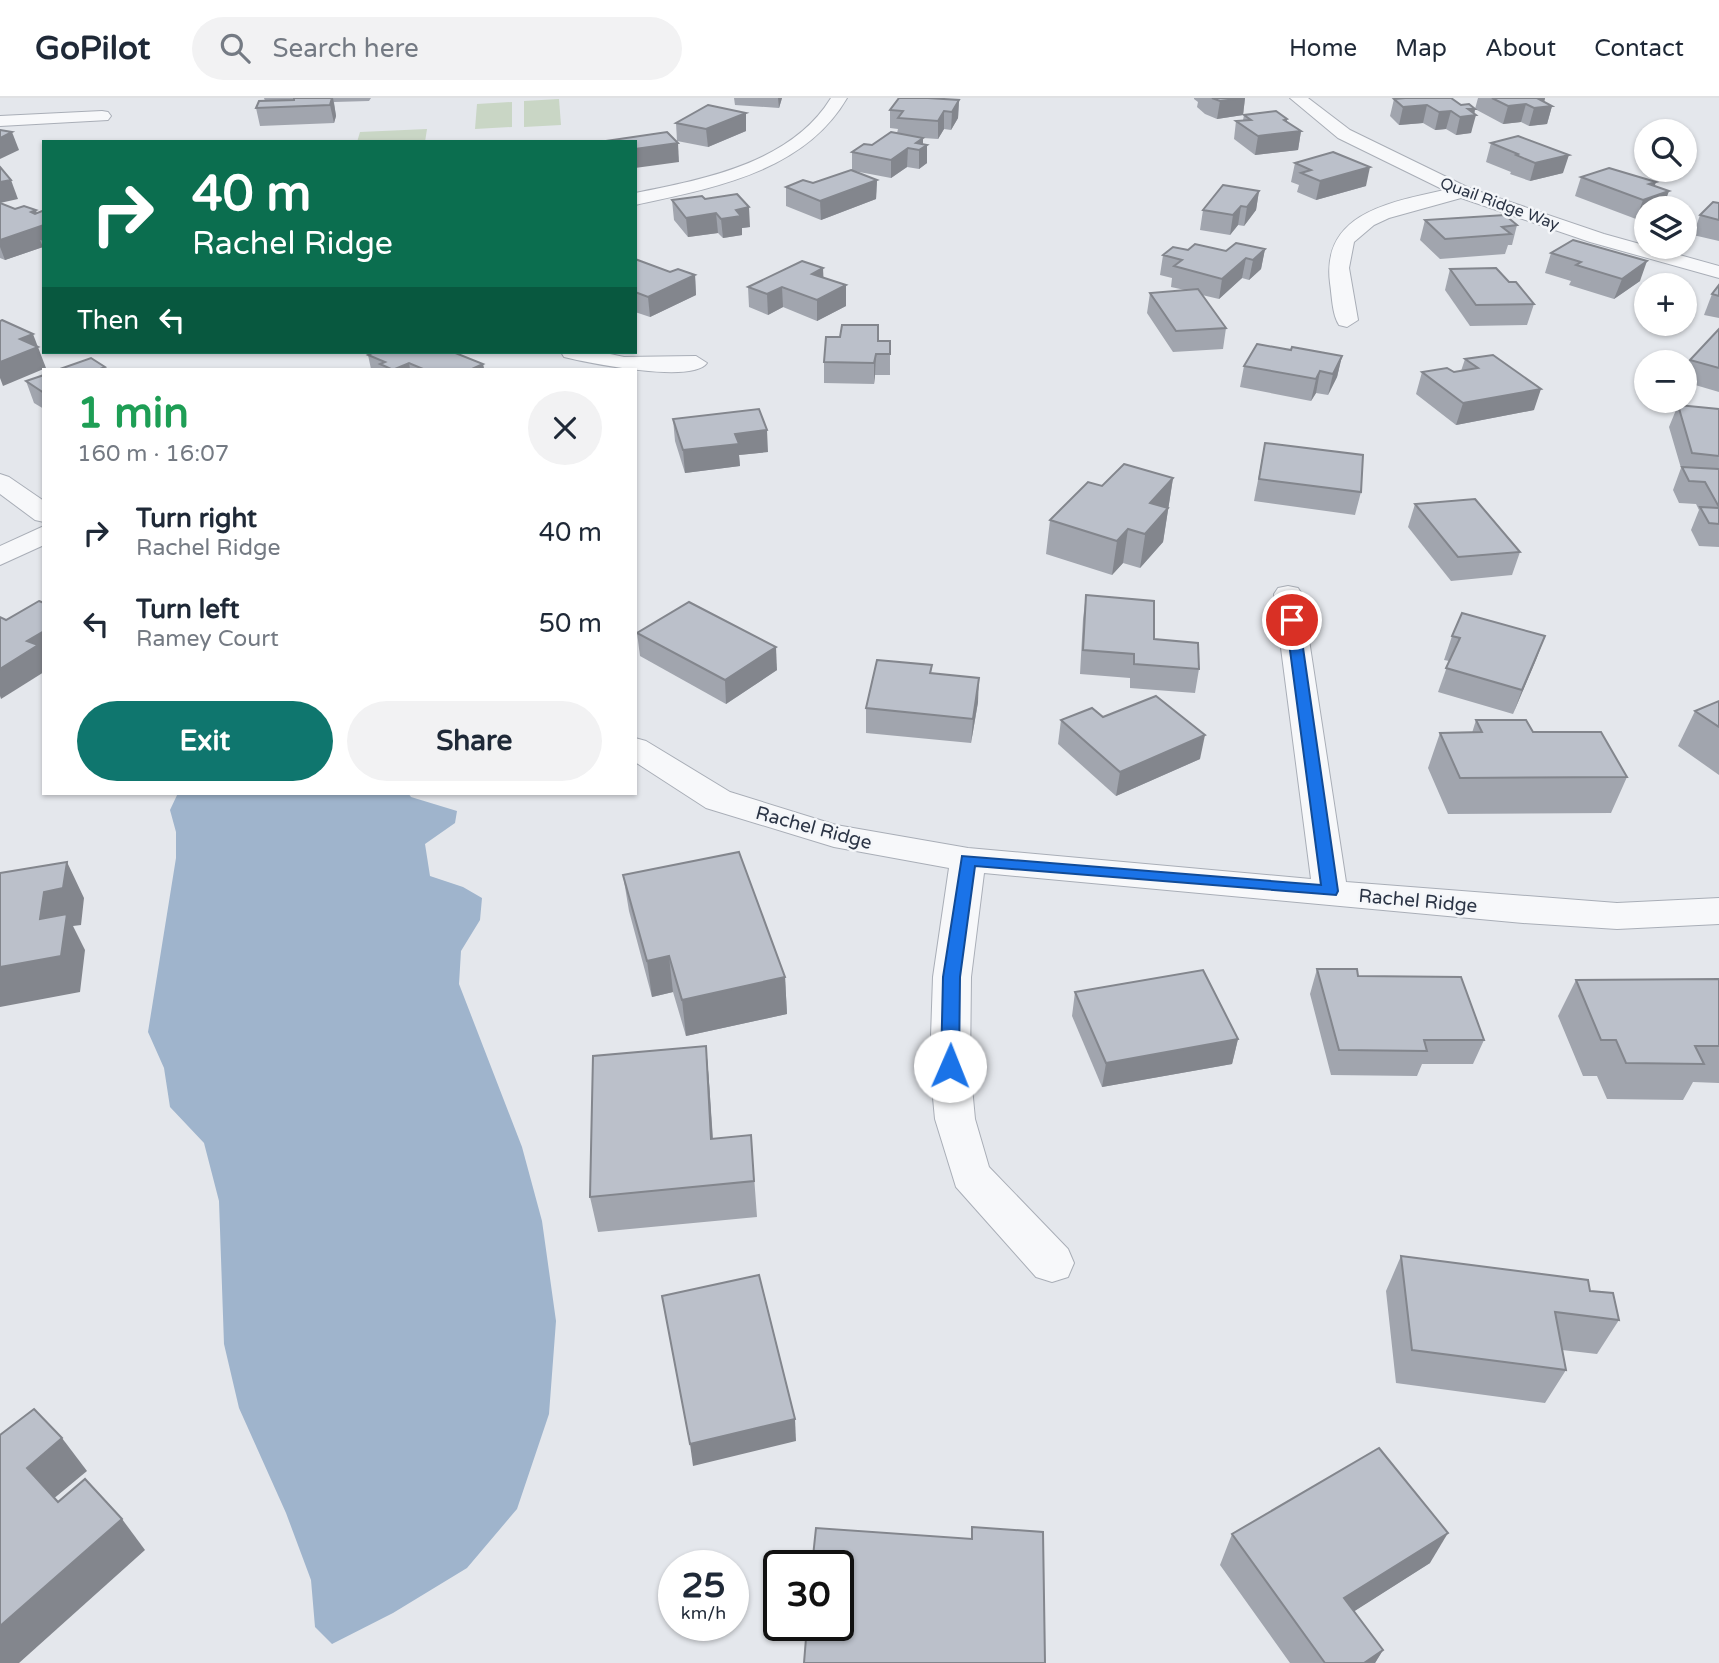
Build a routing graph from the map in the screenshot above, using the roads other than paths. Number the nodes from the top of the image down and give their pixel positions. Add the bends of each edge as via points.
1 (839, 98) edge
2 (1324, 98) edge
3 (1299, 99) edge
4 (0, 121) edge
5 (94, 134) dead end
6 (1462, 192) junction
7 (637, 198) edge
8 (1719, 272) edge
9 (1347, 320) dead end
10 (581, 354) edge
11 (695, 363) dead end
12 (0, 482) edge
13 (42, 513) edge
14 (42, 535) edge
15 (0, 557) edge
16 (1288, 594) dead end
17 (637, 749) edge
18 (968, 860) junction
19 (1330, 891) junction
20 (1719, 911) edge
21 (1052, 1263) dead end

1 - 7 street via 826,121 763,163
2 - 3 street
3 - 6 street, Quail Ridge Way via 1344,134
4 - 5 street via 106,109
6 - 8 street, Quail Ridge Way
6 - 9 street via 1391,211 1362,224 1344,241 1340,264
10 - 11 street via 624,364
12 - 13 street
14 - 15 street
16 - 19 street
17 - 18 street, Rachel Ridge via 718,800 834,836
18 - 19 street, Rachel Ridge
18 - 21 street via 952,977 950,1066 955,1119 971,1175
19 - 20 street, Rachel Ridge via 1617,916

